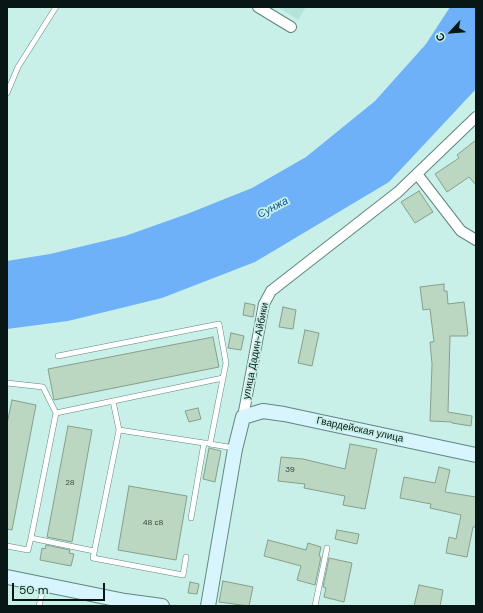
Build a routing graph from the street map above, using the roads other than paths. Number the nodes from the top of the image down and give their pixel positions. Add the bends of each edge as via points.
1 (56, 7) edge
2 (258, 7) edge
3 (291, 27) dead end
4 (7, 93) edge
5 (476, 118) edge
6 (417, 174) junction
7 (476, 240) edge
8 (58, 356) dead end
9 (223, 378) junction
10 (7, 383) edge
11 (113, 401) junction
12 (56, 413) junction
13 (243, 417) junction
14 (119, 430) junction
15 (204, 443) junction
16 (210, 444) junction
17 (235, 449) junction
18 (476, 455) edge
19 (192, 518) dead end
20 (30, 538) junction
21 (7, 546) edge
22 (327, 548) dead end
23 (94, 551) junction
24 (186, 557) dead end
25 (7, 577) edge
26 (44, 584) junction
27 (40, 606) edge
28 (162, 606) edge
29 (208, 606) edge
30 (315, 606) edge

1 - 4 lane via 18,67
2 - 3 street
5 - 6 street, улица Дадин-Айбики
6 - 7 street via 461,231
6 - 13 street, улица Дадин-Айбики via 398,192 270,291 264,304
8 - 9 lane via 219,324 226,363
9 - 11 lane
9 - 16 lane
10 - 12 lane via 43,387
11 - 12 lane
11 - 14 lane
12 - 20 lane
13 - 17 street, улица Дадин-Айбики
13 - 18 street, Гвардейская улица via 263,411 284,414
14 - 15 lane
14 - 23 lane
15 - 16 lane
15 - 19 lane
16 - 17 lane
17 - 29 street, улица Дадин-Айбики
20 - 21 lane via 28,550
20 - 23 lane
22 - 30 lane
23 - 24 lane via 93,558 183,575
25 - 26 street
26 - 27 lane
26 - 28 street

